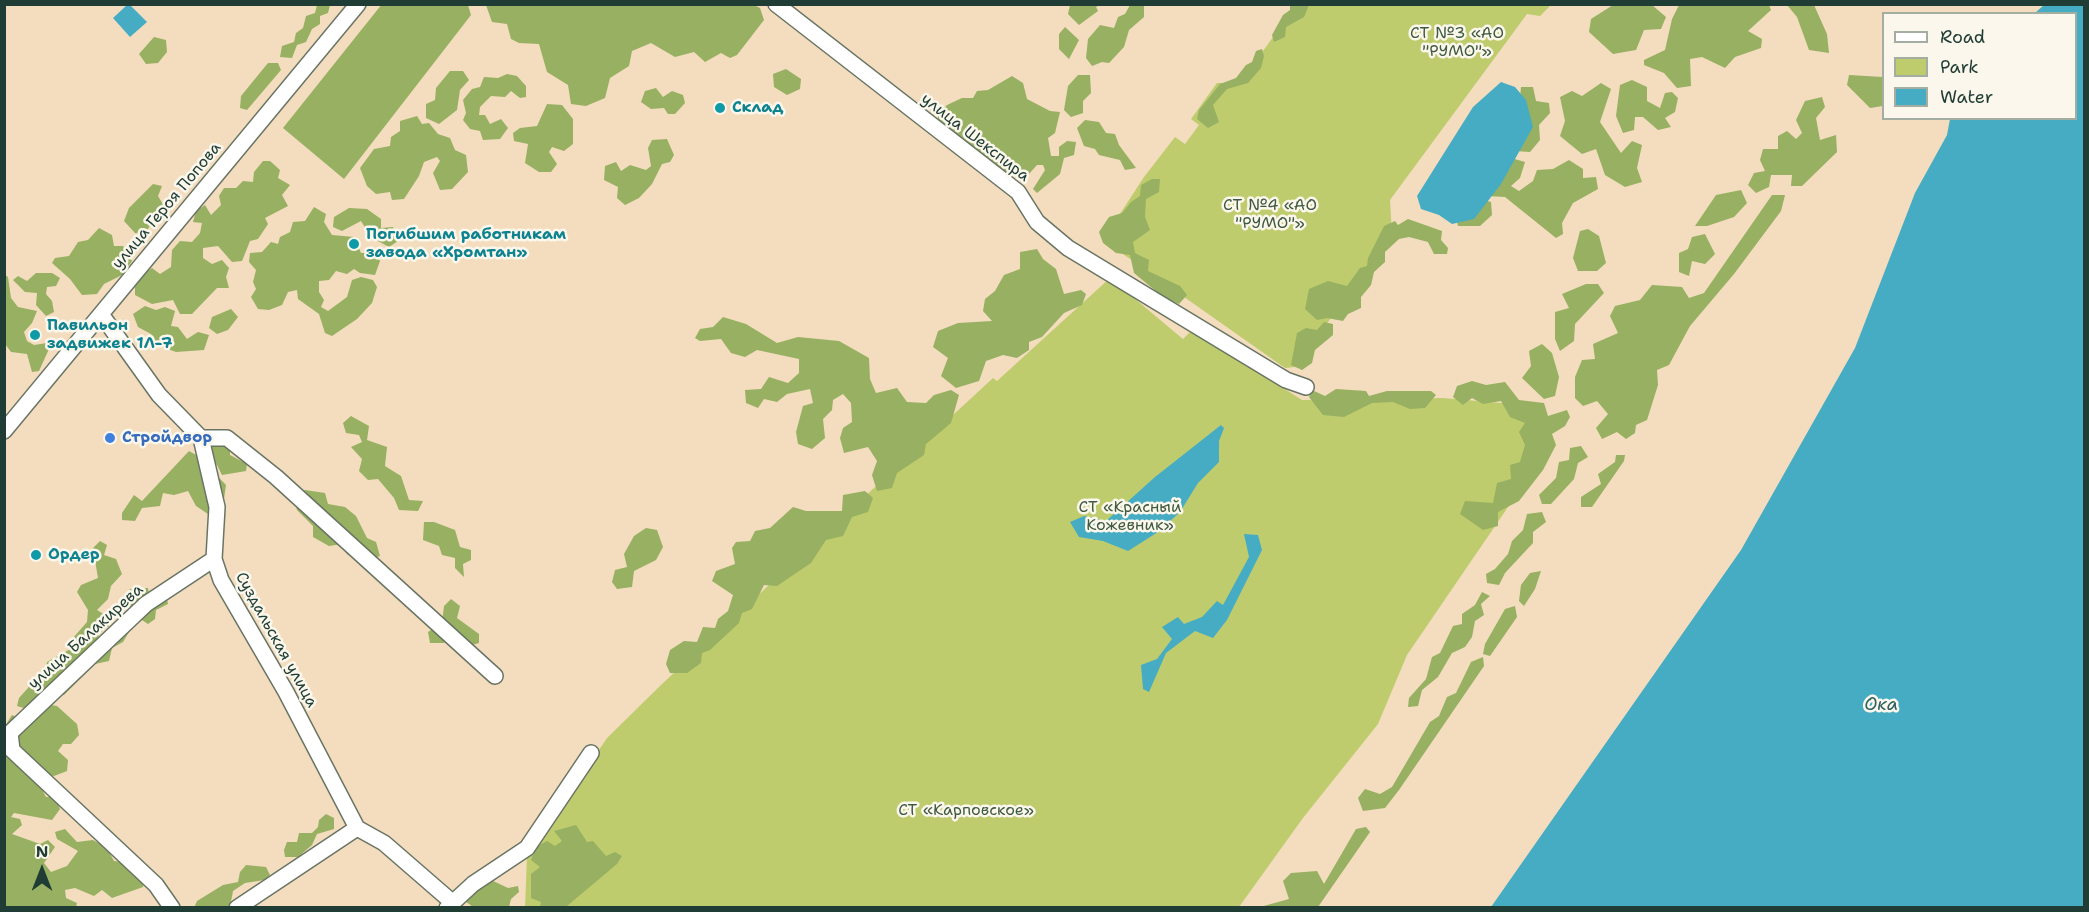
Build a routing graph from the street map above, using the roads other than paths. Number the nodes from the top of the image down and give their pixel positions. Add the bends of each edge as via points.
1 (358, 4) edge
2 (776, 4) edge
3 (101, 314) junction
4 (1306, 387) dead end
5 (4, 431) edge
6 (201, 438) junction
7 (214, 559) junction
8 (495, 676) dead end
9 (591, 753) dead end
10 (357, 828) junction
11 (449, 905) edge
12 (172, 908) edge
13 (237, 908) edge

1 - 3 street, улица Героя Попова
2 - 4 street, улица Шекспира via 1018,192 1037,222 1068,248 1286,380
3 - 5 street, улица Героя Попова
3 - 6 street via 159,395
6 - 7 street, Суздальская улица via 217,507
6 - 8 street via 227,438 276,477
7 - 10 street, Суздальская улица via 221,580 286,692
7 - 12 street, улица Балакирева via 146,604 10,733 12,750 156,885
9 - 11 street via 527,848
10 - 11 street via 384,843
10 - 13 street

